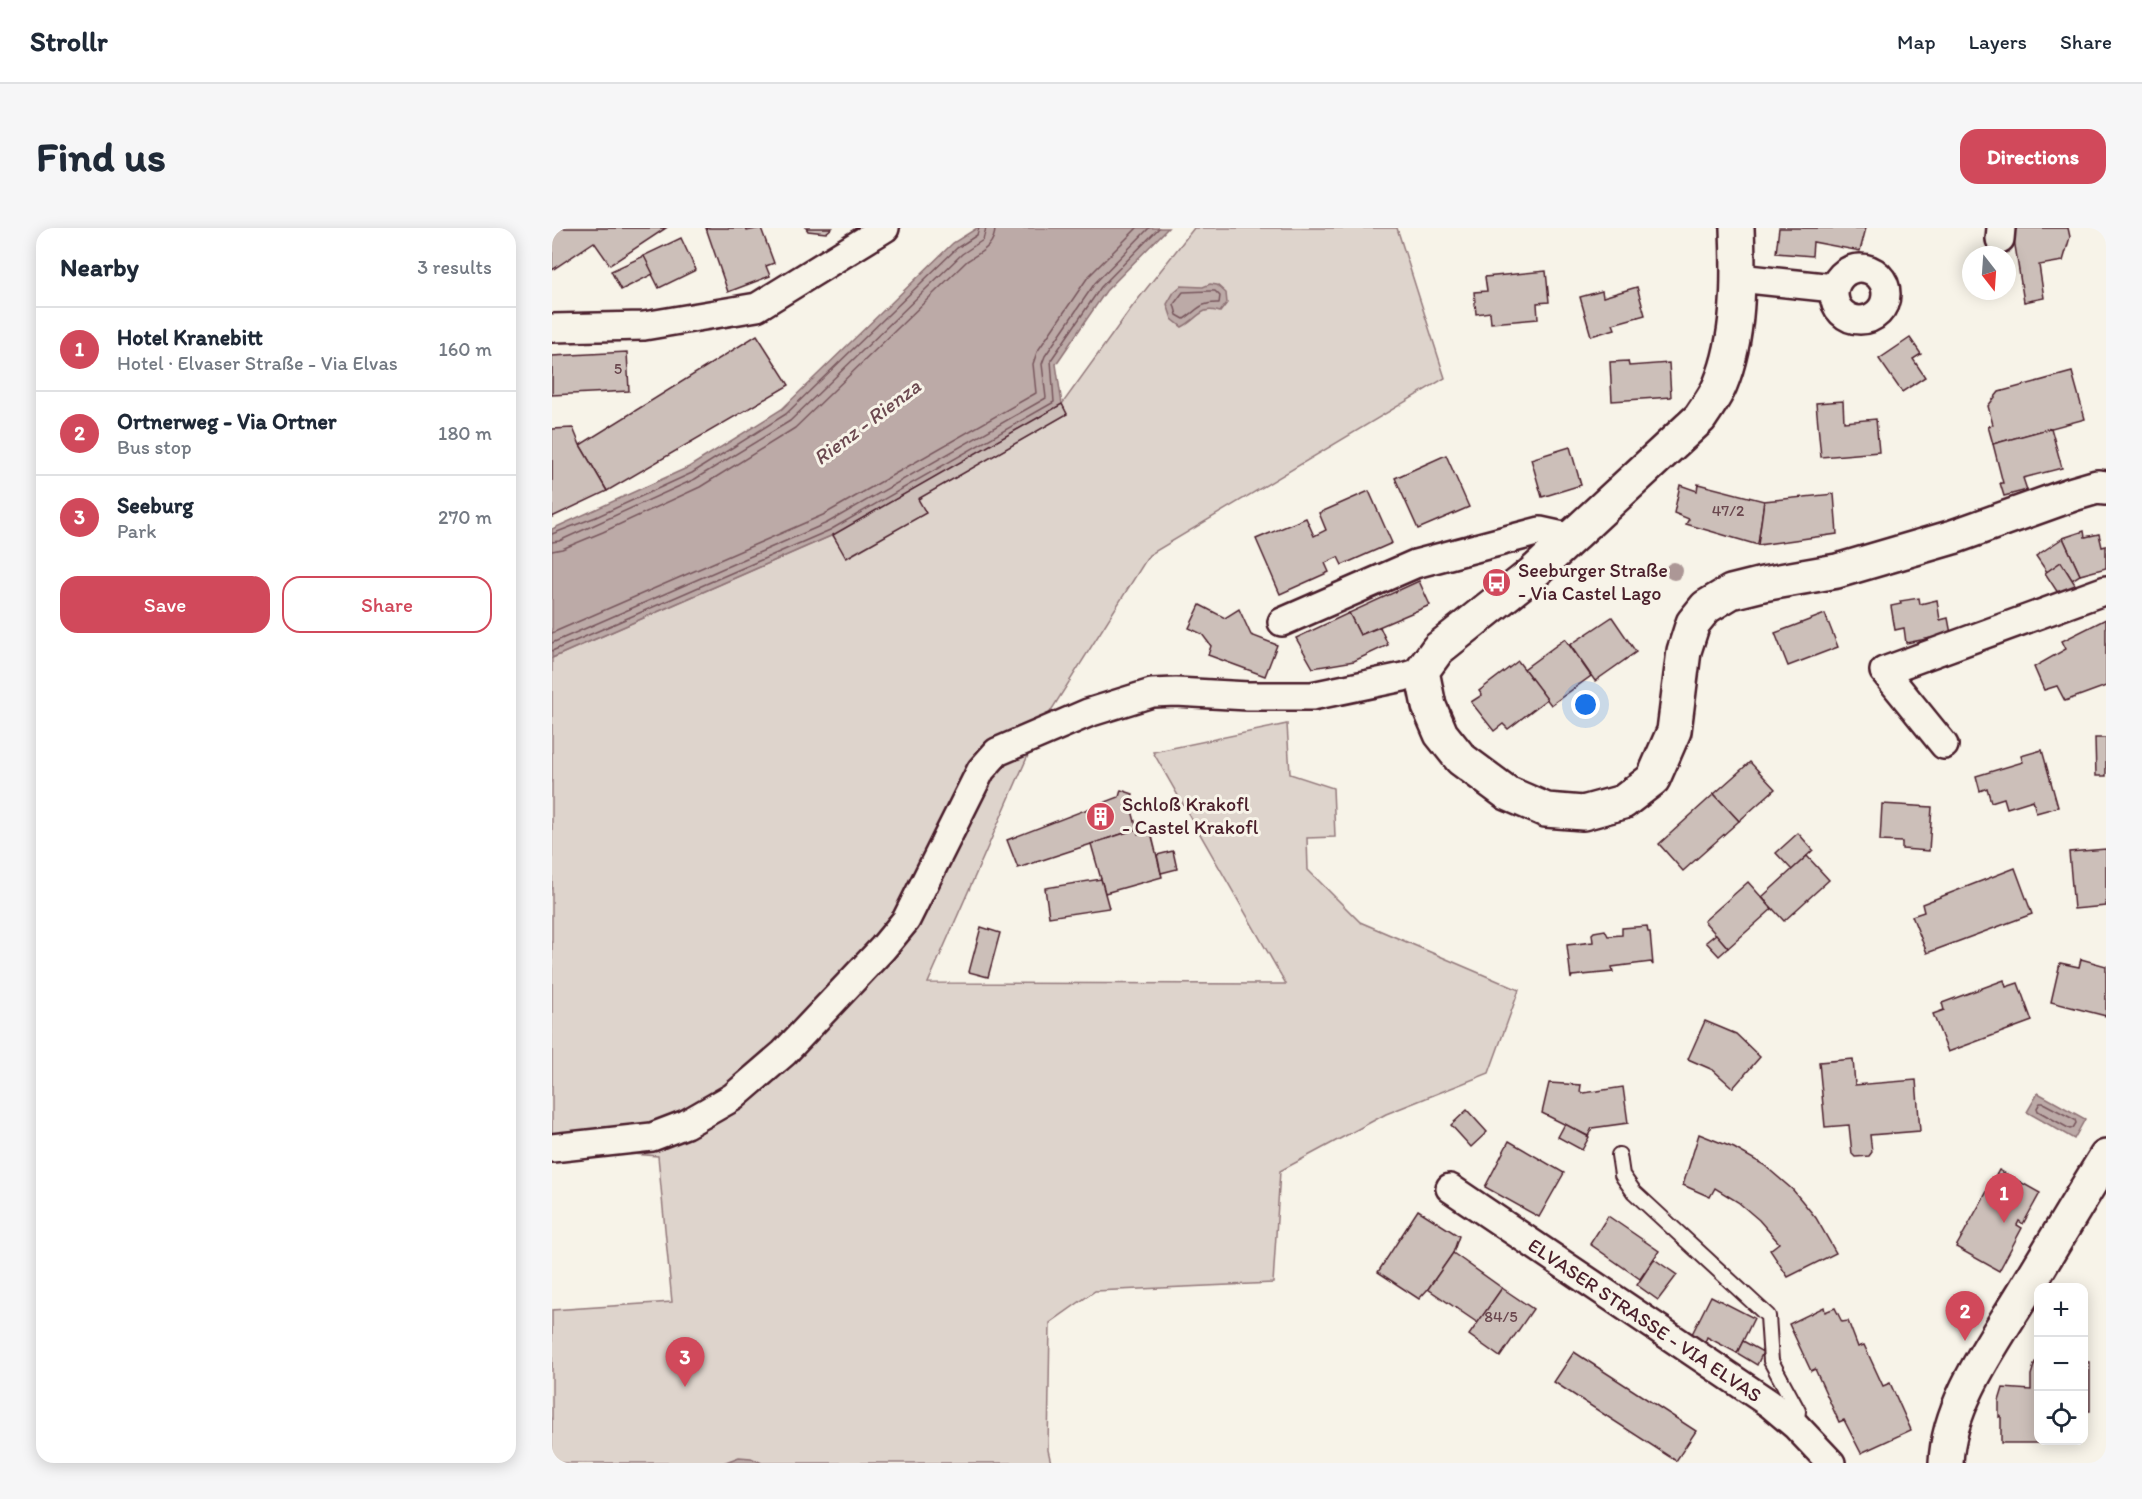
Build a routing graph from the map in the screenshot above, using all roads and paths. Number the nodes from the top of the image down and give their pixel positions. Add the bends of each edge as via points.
1 (885, 228) edge
2 (1737, 228) edge
3 (1739, 278) junction
4 (1834, 288) dead end
5 (552, 328) edge
6 (2106, 488) edge
7 (1572, 538) junction
8 (2106, 590) edge
9 (1282, 622) dead end
10 (1422, 671) junction
11 (1944, 746) dead end
12 (552, 1148) edge
13 (1619, 1155) dead end
14 (2106, 1157) edge
15 (1450, 1188) dead end
16 (1796, 1426) junction
17 (1831, 1463) edge
18 (1946, 1463) edge

1 - 5 street via 758,307 644,326
2 - 3 street
3 - 4 street
3 - 7 street via 1732,341 1719,386 1701,418
6 - 10 street via 2073,494 1953,537 1837,571 1731,592 1706,607 1693,623 1684,651 1674,731 1653,779 1623,802 1583,813 1546,810 1507,793 1461,759 1441,734 1429,706
7 - 9 street via 1539,531 1415,564
7 - 10 street via 1438,649
8 - 11 street via 1884,670
10 - 12 street via 1312,696 1152,693 1088,713 997,752 981,770 906,920 784,1053 733,1097 686,1124 652,1137
13 - 16 lane via 1622,1175 1634,1192 1768,1316 1771,1361 1798,1412
14 - 18 street via 1982,1360 1960,1405
15 - 16 street, ELVASER STRASSE - VIA ELVAS via 1770,1404
16 - 17 street, ELVASER STRASSE - VIA ELVAS

